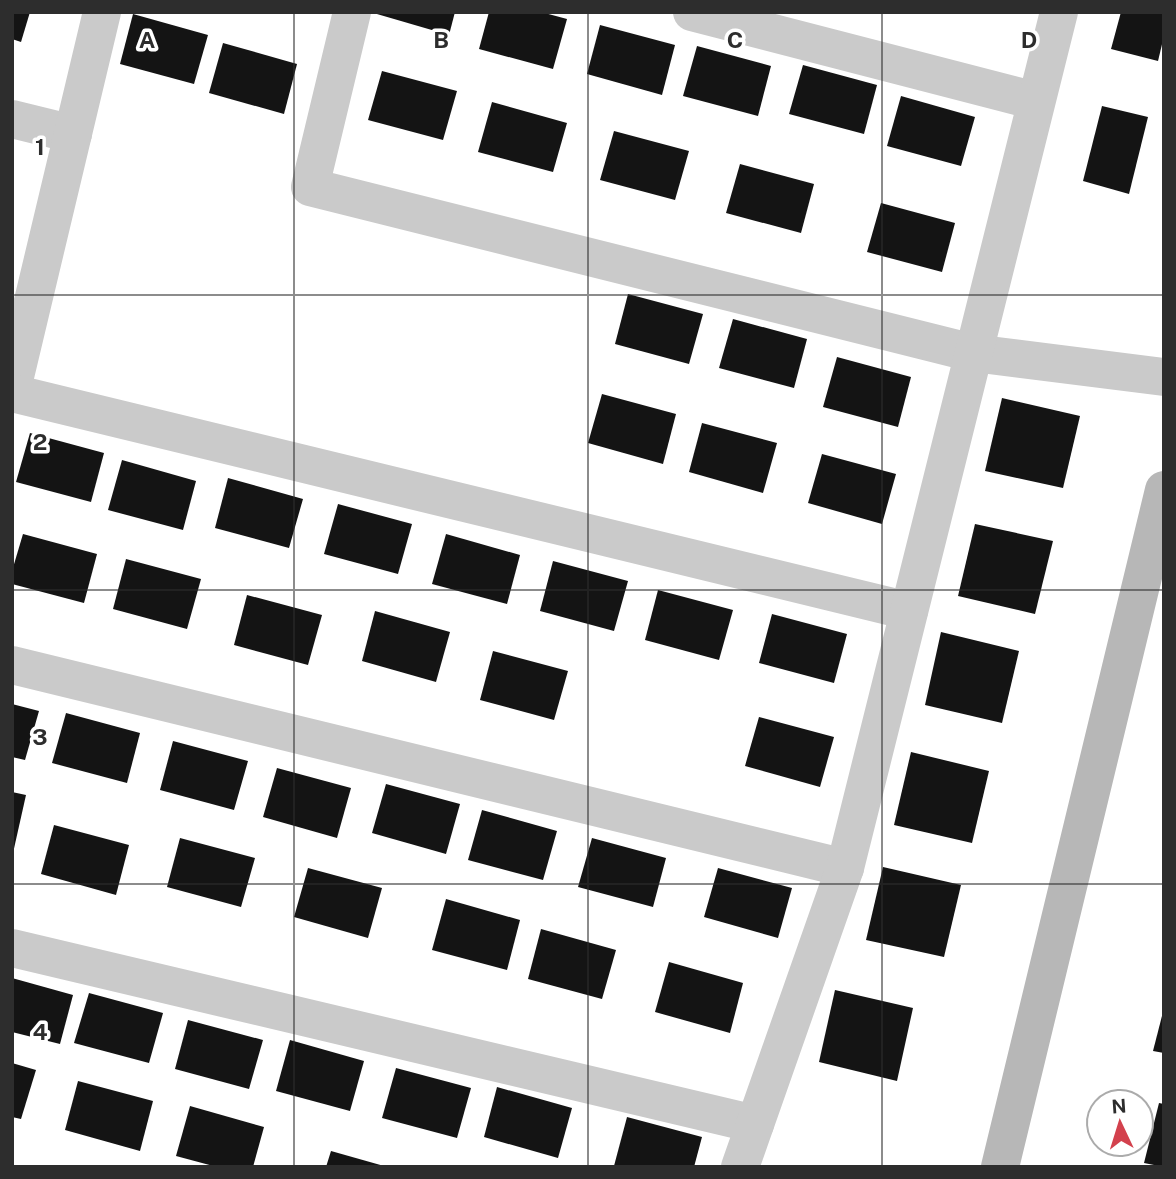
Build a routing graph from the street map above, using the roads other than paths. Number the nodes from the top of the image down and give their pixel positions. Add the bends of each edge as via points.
1 (102, 12) edge
2 (352, 12) edge
3 (692, 12) edge
4 (1059, 12) edge
5 (1036, 101) junction
6 (12, 119) edge
7 (73, 134) junction
8 (973, 353) junction
9 (1164, 377) edge
10 (12, 391) edge
11 (1164, 490) edge
12 (909, 611) junction
13 (12, 665) edge
14 (845, 868) junction
15 (12, 948) edge
16 (755, 1124) junction
17 (740, 1167) edge
18 (1000, 1167) edge

1 - 7 street
2 - 8 street via 310,187
3 - 5 street
4 - 5 street
5 - 8 street
6 - 7 street
7 - 10 street
8 - 9 street
8 - 12 street
10 - 12 street
11 - 18 street
12 - 14 street
13 - 14 street
14 - 16 street
15 - 16 street
16 - 17 street

